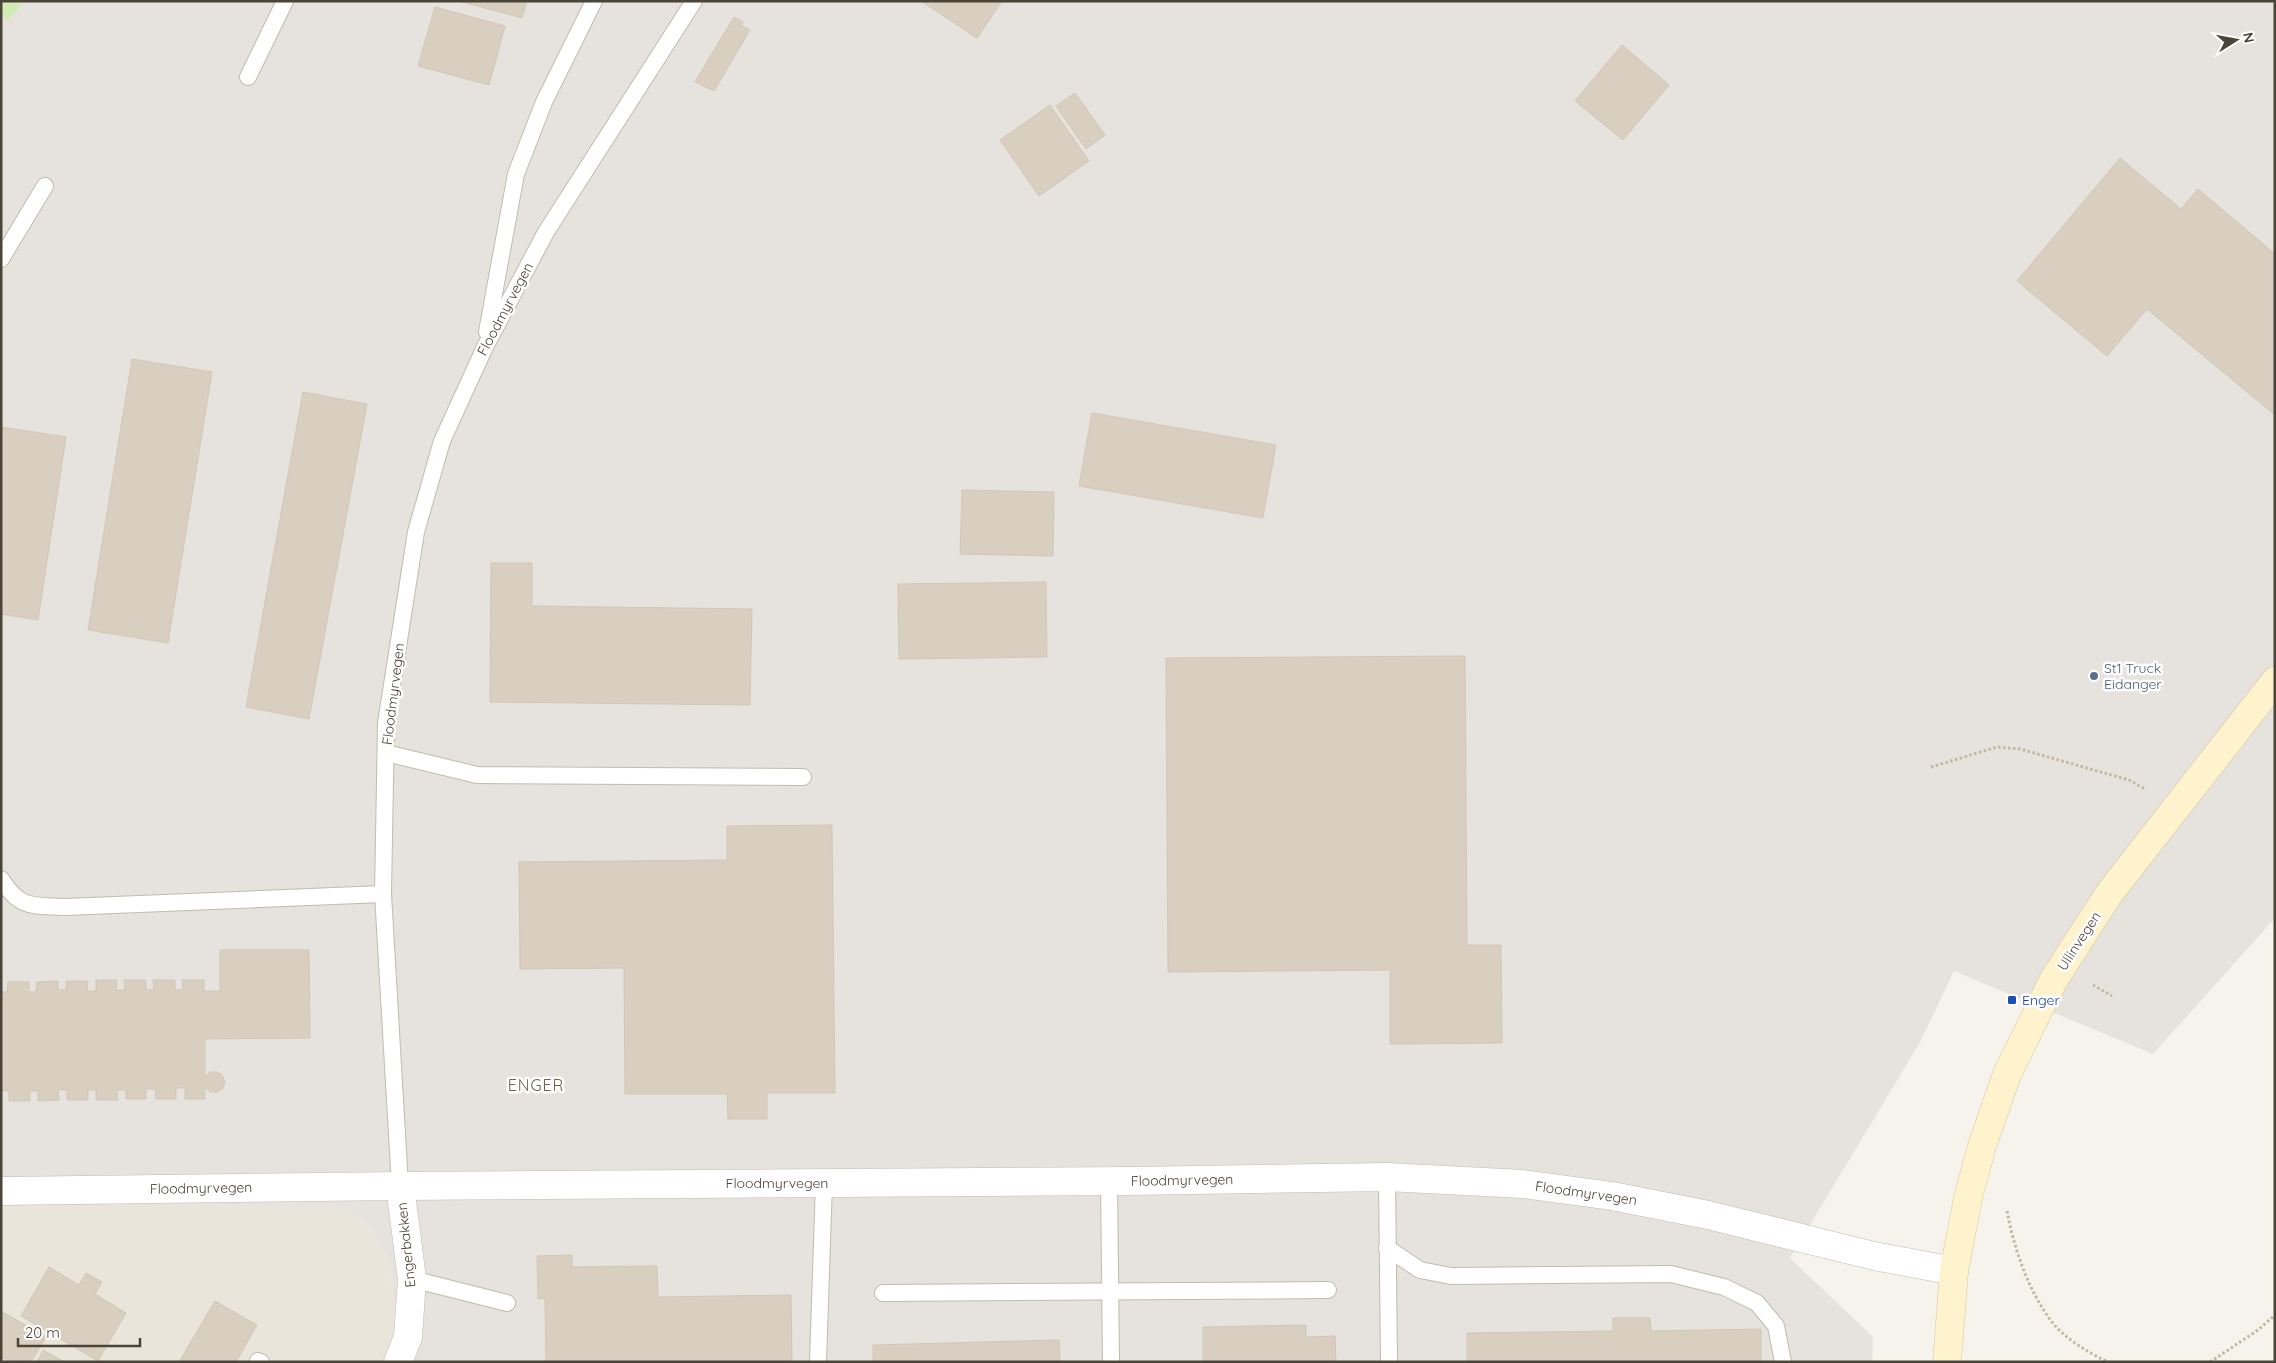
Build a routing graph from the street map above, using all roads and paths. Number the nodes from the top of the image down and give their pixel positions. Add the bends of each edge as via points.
1 (285, 1) edge
2 (594, 1) edge
3 (694, 1) edge
4 (248, 77) dead end
5 (45, 186) dead end
6 (1, 259) edge
7 (485, 346) junction
8 (2275, 681) edge
9 (386, 753) junction
10 (1931, 767) dead end
11 (803, 777) dead end
12 (2175, 809) junction
13 (1, 879) edge
14 (383, 894) junction
15 (1387, 1176) junction
16 (1109, 1181) junction
17 (824, 1183) junction
18 (400, 1186) junction
19 (1, 1191) edge
20 (2006, 1211) dead end
21 (1387, 1248) junction
22 (1954, 1271) junction
23 (412, 1279) junction
24 (1328, 1290) dead end
25 (1112, 1292) junction
26 (883, 1293) dead end
27 (508, 1303) dead end
28 (2275, 1315) edge
29 (398, 1362) edge
30 (818, 1362) edge
31 (1111, 1362) edge
32 (1389, 1362) edge
33 (1783, 1362) edge
34 (1948, 1362) edge
35 (2108, 1362) edge
36 (2210, 1362) edge

1 - 4 lane
2 - 7 lane via 544,102 516,174
3 - 7 lane, Floodmyrvegen via 546,232
5 - 6 lane
7 - 9 lane, Floodmyrvegen via 442,441 416,532 386,722
8 - 12 main road, Ullinvegen
9 - 11 lane via 477,775
9 - 14 lane, Floodmyrvegen
10 - 12 path via 1997,747 2020,749 2129,780
12 - 22 main road, Ullinvegen via 2108,895 2053,981 2007,1074 1968,1198
13 - 14 lane via 18,901 29,905 65,907
14 - 18 lane, Floodmyrvegen
15 - 16 street, Floodmyrvegen
15 - 21 lane
15 - 22 street, Floodmyrvegen via 1523,1184 1612,1196
16 - 17 street, Floodmyrvegen
16 - 25 lane
17 - 18 street, Floodmyrvegen
17 - 30 lane
18 - 19 street, Floodmyrvegen
18 - 23 street, Engerbakken
20 - 35 path via 2032,1289 2050,1320 2078,1346
21 - 32 lane
21 - 33 lane via 1420,1270 1451,1276 1671,1274 1724,1287 1757,1303 1776,1326
22 - 34 main road, Ullinvegen
23 - 27 lane
23 - 29 street, Engerbakken via 408,1337
24 - 25 lane
25 - 26 lane
25 - 31 lane
28 - 36 path

